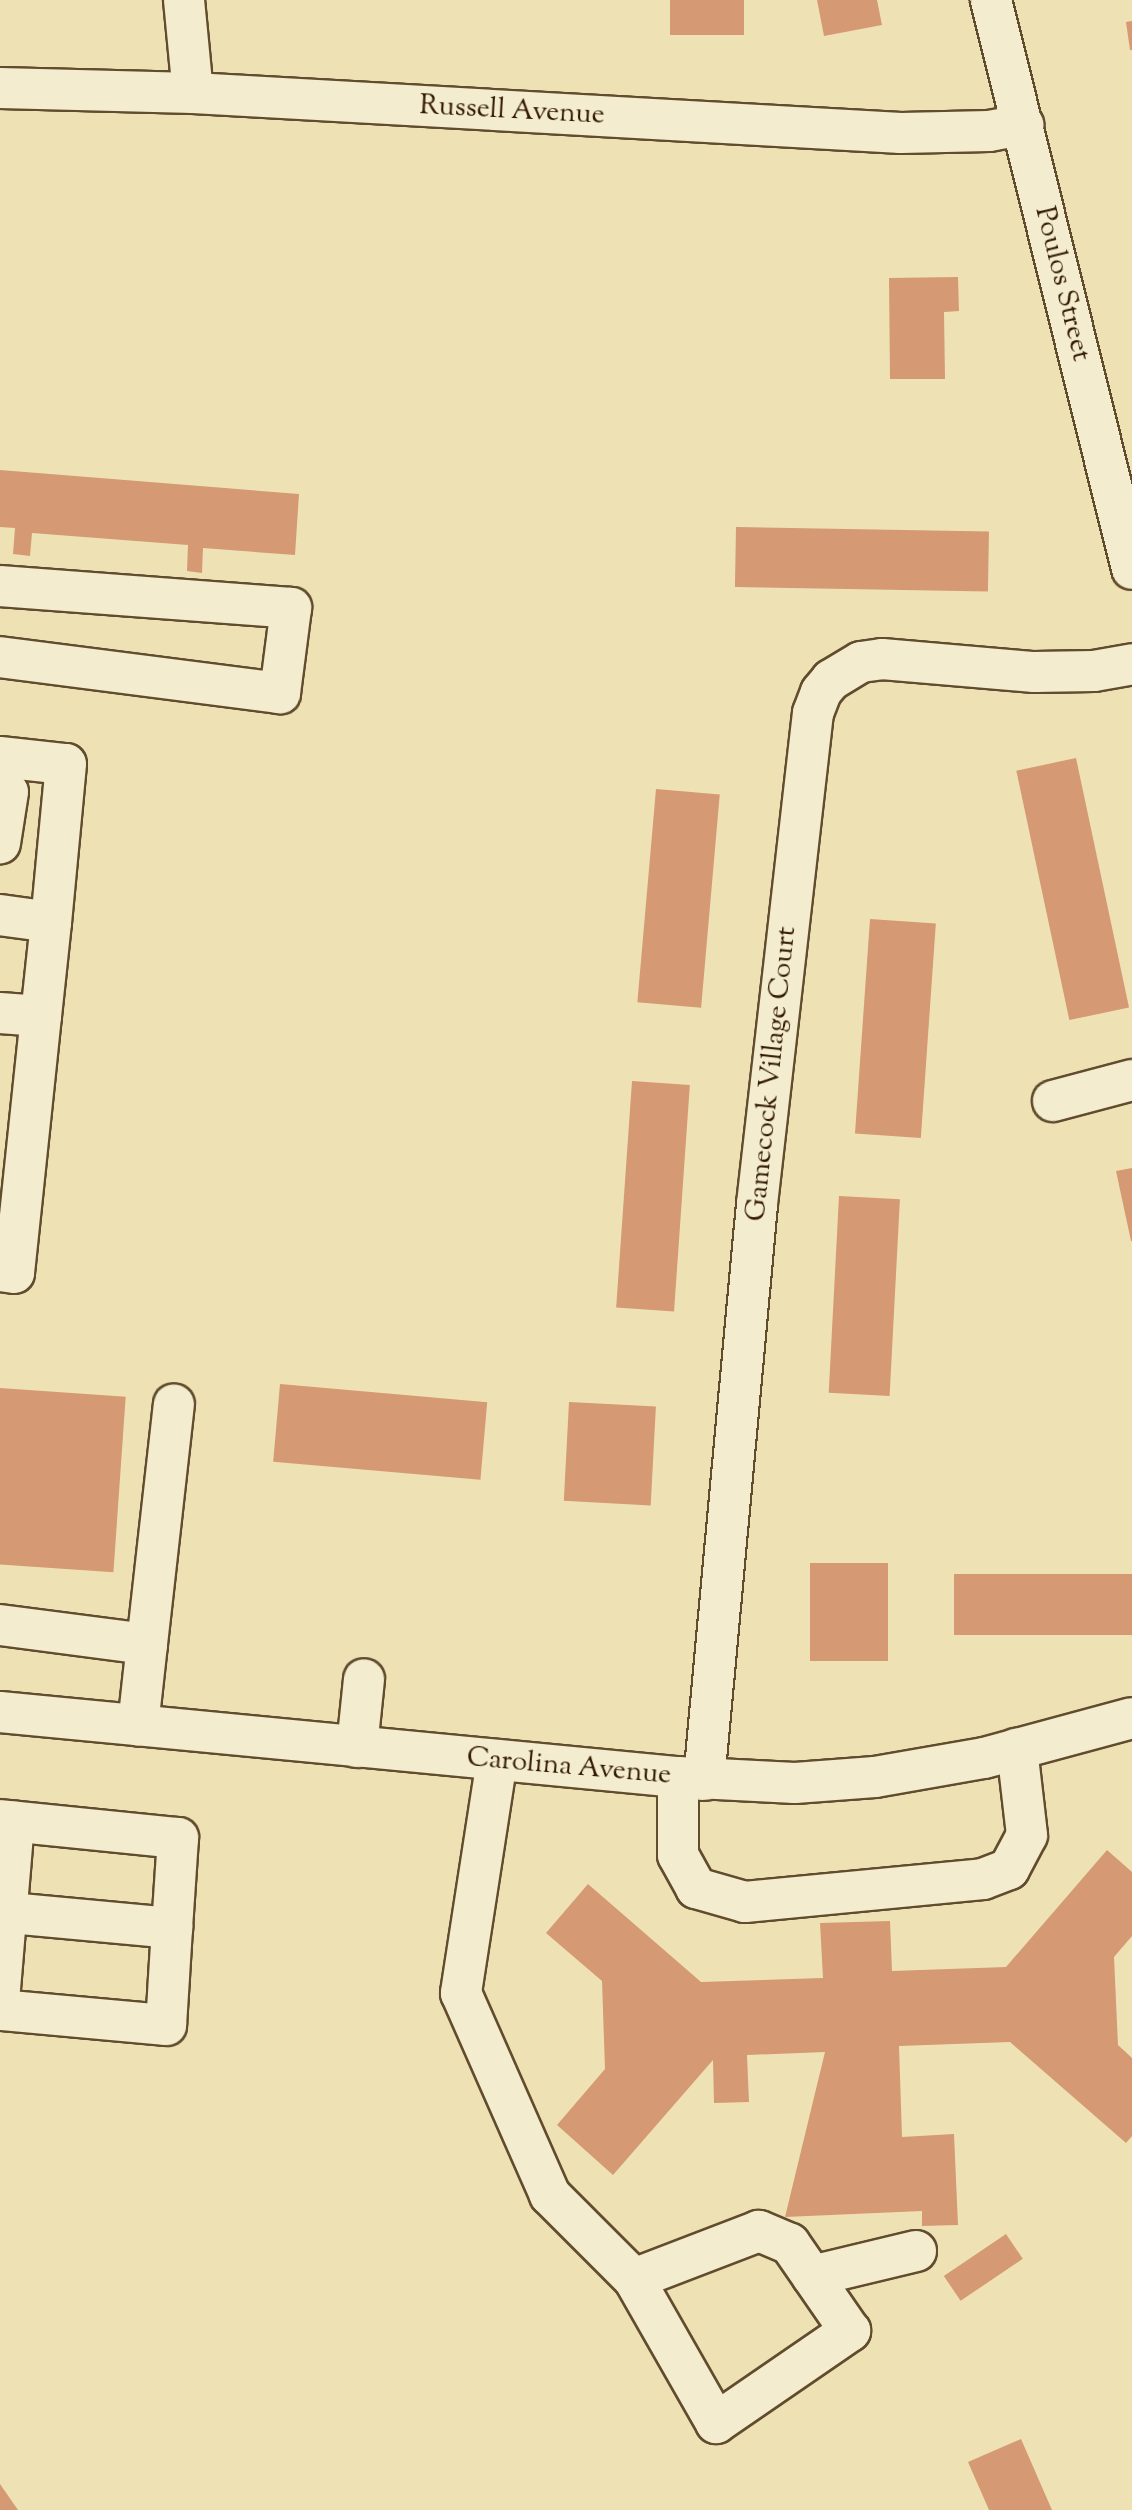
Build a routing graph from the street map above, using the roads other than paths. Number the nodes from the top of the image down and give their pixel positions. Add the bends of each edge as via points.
1 (184, 0) edge
2 (991, 0) edge
3 (0, 88) edge
4 (193, 93) junction
5 (1023, 125) junction
6 (1132, 569) edge
7 (0, 586) edge
8 (0, 657) edge
9 (1132, 664) edge
10 (0, 757) edge
11 (0, 787) edge
12 (0, 843) edge
13 (0, 915) edge
14 (51, 922) junction
15 (0, 1013) edge
16 (41, 1016) junction
17 (1132, 1080) edge
18 (1053, 1101) dead end
19 (0, 1271) edge
20 (174, 1405) dead end
21 (0, 1625) edge
22 (147, 1644) junction
23 (364, 1679) dead end
24 (0, 1712) edge
25 (1132, 1718) edge
26 (138, 1726) junction
27 (357, 1747) junction
28 (1017, 1749) junction
29 (497, 1760) junction
30 (691, 1778) junction
31 (7, 1821) edge
32 (4, 1913) edge
33 (172, 1928) junction
34 (0, 1989) edge
35 (0, 2010) edge
36 (916, 2251) dead end
37 (812, 2276) junction
38 (634, 2279) junction

1 - 4 street
2 - 5 street, Poulos Street
3 - 4 street, Russell Avenue
4 - 5 street, Russell Avenue via 901,133
5 - 6 street, Poulos Street
7 - 8 street via 291,608 280,693
9 - 30 street, Gamecock Village Court via 1034,672 882,659 848,667 831,680 817,702
10 - 14 street via 66,764
11 - 12 street via 8,792
13 - 14 street
14 - 16 street
15 - 16 street
16 - 19 street via 14,1273
17 - 18 street
20 - 22 street
21 - 22 street
22 - 26 street
23 - 27 street
24 - 26 street, Carolina Avenue
25 - 28 street, Carolina Avenue
26 - 27 street, Carolina Avenue
27 - 29 street, Carolina Avenue
28 - 30 street, Carolina Avenue via 875,1777 795,1783
28 - 30 street, Gamecock Village Court via 1027,1835 1009,1869 983,1879 745,1902 696,1888 678,1855
29 - 30 street, Carolina Avenue
29 - 38 street via 461,1993 550,2195
31 - 32 street
31 - 33 street via 178,1838
32 - 33 street
32 - 34 street
33 - 35 street via 166,2025
36 - 37 street
37 - 38 street via 790,2244 759,2231
37 - 38 street via 850,2331 716,2423

